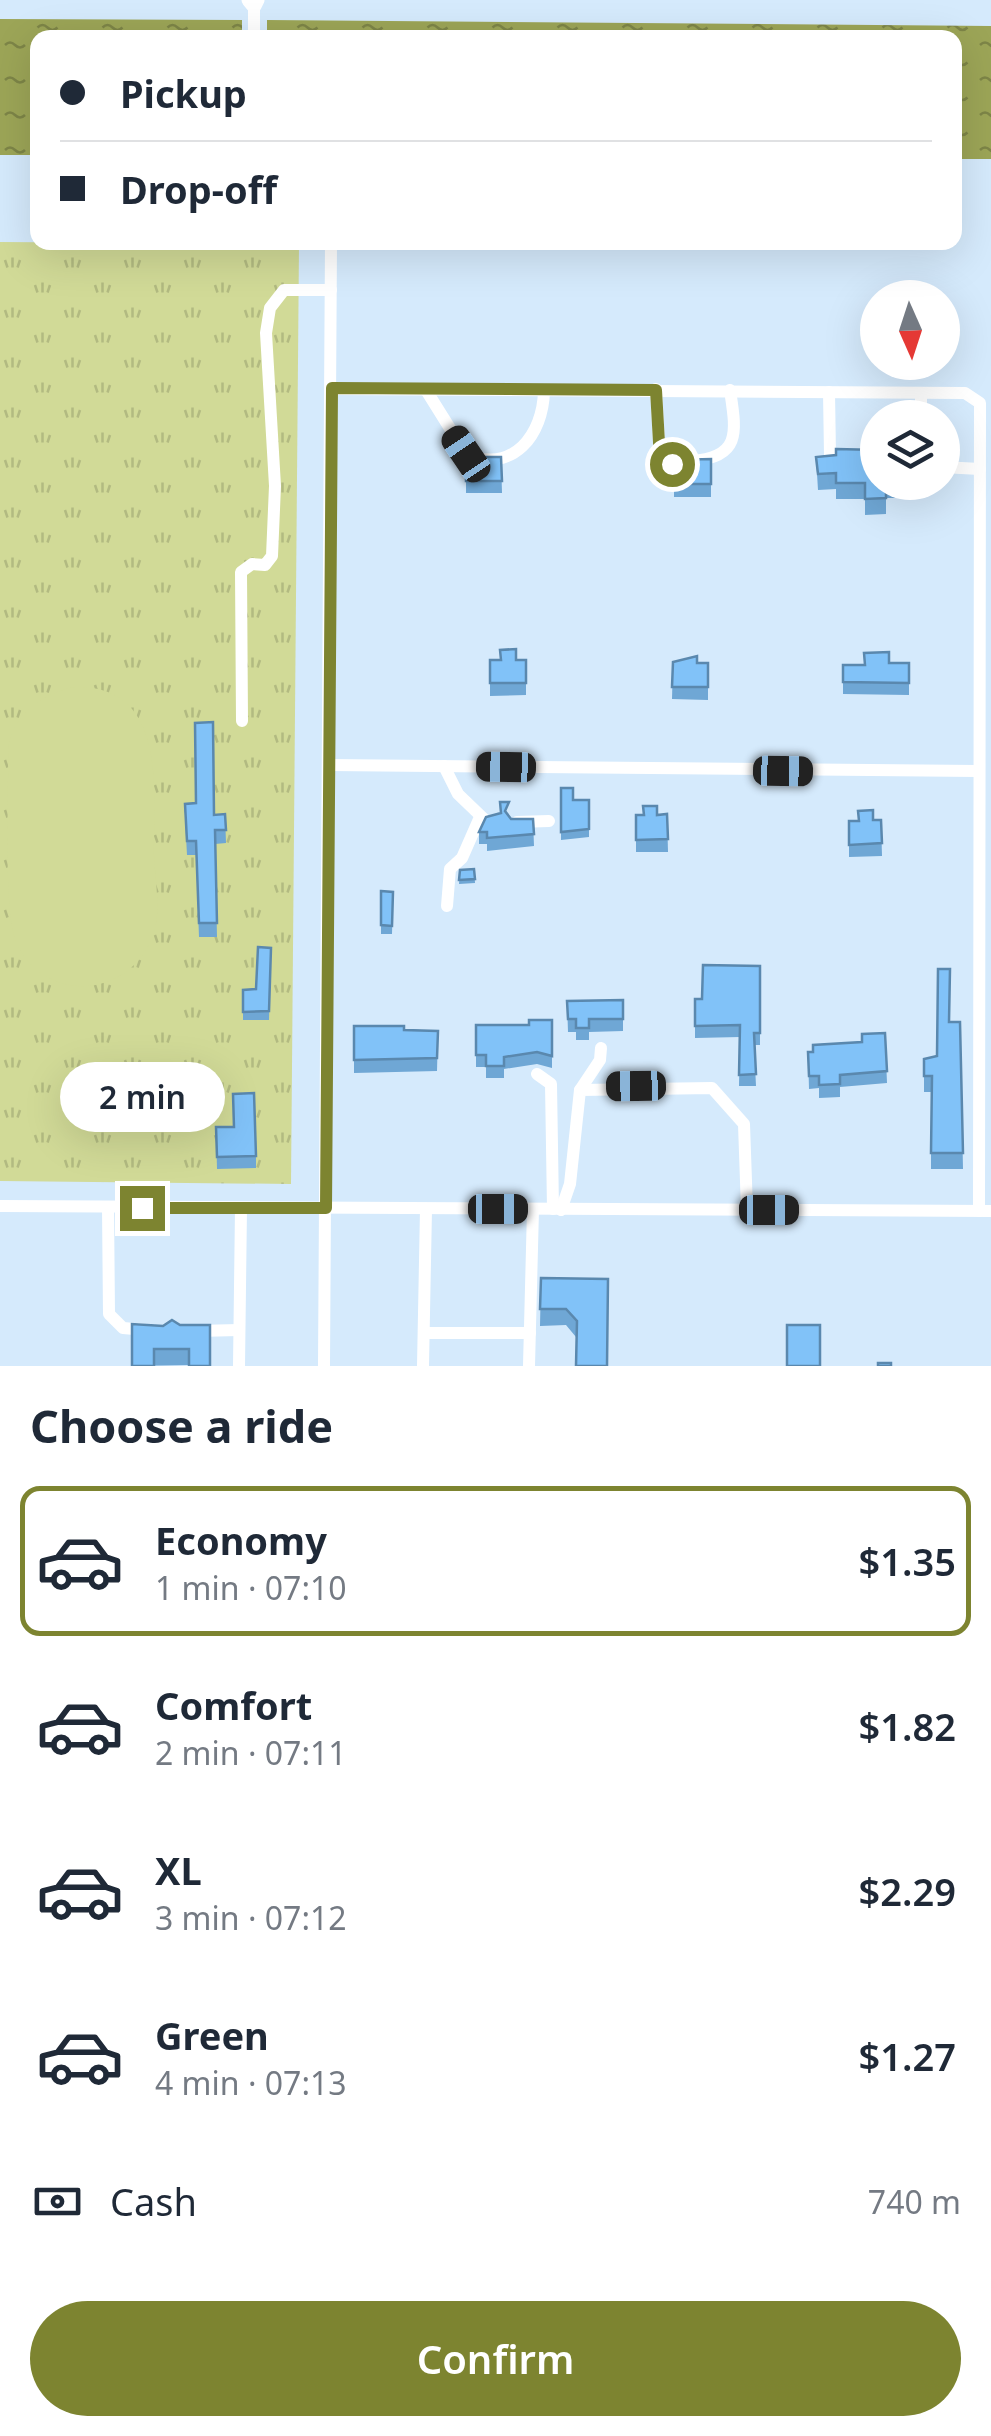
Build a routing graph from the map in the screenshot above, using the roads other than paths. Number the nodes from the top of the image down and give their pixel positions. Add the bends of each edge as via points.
1 (332, 250) edge
2 (331, 290) junction
3 (332, 388) junction
4 (426, 390) junction
5 (656, 390) junction
6 (730, 390) junction
7 (544, 391) junction
8 (829, 392) junction
9 (921, 393) junction
10 (921, 400) edge
11 (860, 456) edge
12 (960, 468) edge
13 (980, 469) junction
14 (985, 560) edge
15 (242, 721) dead end
16 (329, 765) junction
17 (444, 766) junction
18 (978, 772) junction
19 (549, 821) dead end
20 (515, 822) edge
21 (447, 906) dead end
22 (600, 1048) dead end
23 (537, 1074) dead end
24 (580, 1090) junction
25 (0, 1206) edge
26 (108, 1207) junction
27 (241, 1208) junction
28 (326, 1208) junction
29 (426, 1209) junction
30 (533, 1209) junction
31 (557, 1210) junction
32 (747, 1210) junction
33 (985, 1211) edge
34 (239, 1330) junction
35 (164, 1331) edge
36 (181, 1332) edge
37 (425, 1333) junction
38 (530, 1333) junction
39 (239, 1366) edge
40 (324, 1366) edge
41 (423, 1366) edge
42 (529, 1366) edge

1 - 2 street
2 - 3 street
2 - 15 street via 284,290 270,308 272,556 241,572
3 - 4 street
3 - 16 street
4 - 7 street
4 - 7 street via 466,454 499,460 512,457 535,434
5 - 6 street
5 - 6 street via 657,449 660,460 672,464 718,458 730,448
5 - 7 street
6 - 8 street
8 - 9 street
8 - 11 street via 830,455
9 - 10 street
9 - 13 street via 965,393 980,403
12 - 13 street
13 - 14 street
14 - 18 street
16 - 17 street
16 - 28 street
17 - 18 street
17 - 21 street via 458,794 486,819 450,869
18 - 33 street
19 - 20 street
22 - 24 street via 600,1060
23 - 31 street via 551,1084
24 - 31 street via 570,1184
24 - 32 street via 712,1088 744,1124
25 - 26 street
26 - 27 street
26 - 35 street via 109,1314 122,1328
27 - 28 street
27 - 34 street
28 - 29 street
28 - 40 street
29 - 30 street
29 - 37 street
30 - 31 street
30 - 38 street
31 - 32 street
32 - 33 street
34 - 36 street
34 - 39 street
37 - 38 street
37 - 41 street
38 - 42 street

